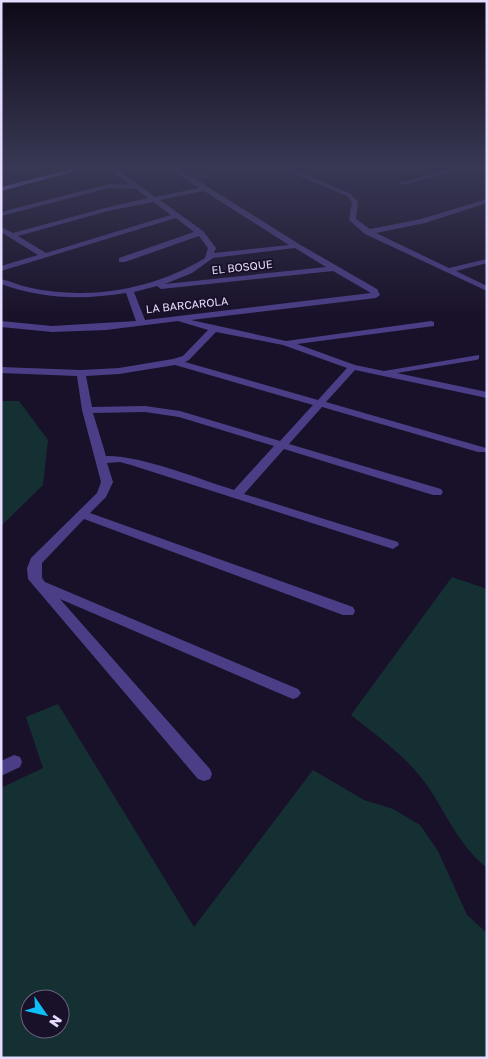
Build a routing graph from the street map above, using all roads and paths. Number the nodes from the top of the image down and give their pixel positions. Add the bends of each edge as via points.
1 (86, 216) edge
2 (175, 216) edge
3 (176, 216) edge
4 (248, 216) edge
5 (352, 216) edge
6 (437, 216) edge
7 (1, 229) edge
8 (368, 232) junction
9 (200, 233) junction
10 (12, 236) junction
11 (296, 246) junction
12 (44, 256) junction
13 (211, 256) junction
14 (122, 260) dead end
15 (487, 260) edge
16 (335, 268) junction
17 (1, 269) edge
18 (449, 270) junction
19 (1, 282) edge
20 (151, 288) junction
21 (487, 289) edge
22 (129, 292) junction
23 (176, 318) junction
24 (141, 322) junction
25 (1, 324) edge
26 (431, 324) dead end
27 (214, 329) junction
28 (285, 343) junction
29 (476, 357) dead end
30 (175, 362) junction
31 (353, 367) junction
32 (1, 370) edge
33 (80, 373) junction
34 (380, 373) junction
35 (487, 395) edge
36 (319, 404) junction
37 (87, 410) junction
38 (282, 444) junction
39 (482, 450) dead end
40 (102, 460) junction
41 (437, 492) dead end
42 (236, 495) junction
43 (82, 514) junction
44 (393, 545) dead end
45 (37, 584) junction
46 (348, 611) dead end
47 (293, 694) dead end
48 (204, 774) dead end

1 - 10 street
2 - 12 street
3 - 9 street
4 - 11 street
5 - 8 street via 353,221
6 - 8 street
7 - 10 street
8 - 18 street
9 - 13 street via 212,248
9 - 14 street
10 - 12 street
11 - 13 street
11 - 16 street
12 - 17 street
13 - 20 street
15 - 18 street
16 - 20 street, EL BOSQUE
16 - 23 street, LA BARCAROLA via 376,295
18 - 21 street
19 - 22 street via 58,294
20 - 22 street
22 - 24 street
23 - 24 street, LA BARCAROLA
23 - 27 street
24 - 25 street, LA BARCAROLA via 70,329
26 - 28 street
27 - 28 street
27 - 30 street via 186,358
28 - 31 street
29 - 34 street
30 - 33 street via 128,370
30 - 36 street
31 - 34 street
31 - 36 street
32 - 33 street
33 - 37 street
34 - 35 street
36 - 38 street
36 - 39 street
37 - 38 street via 144,408 180,414
37 - 40 street
38 - 41 street
38 - 42 street
40 - 42 street via 120,459
40 - 43 street via 106,486
42 - 44 street
43 - 45 street via 36,561 34,573
43 - 46 street
45 - 47 street
45 - 48 street

